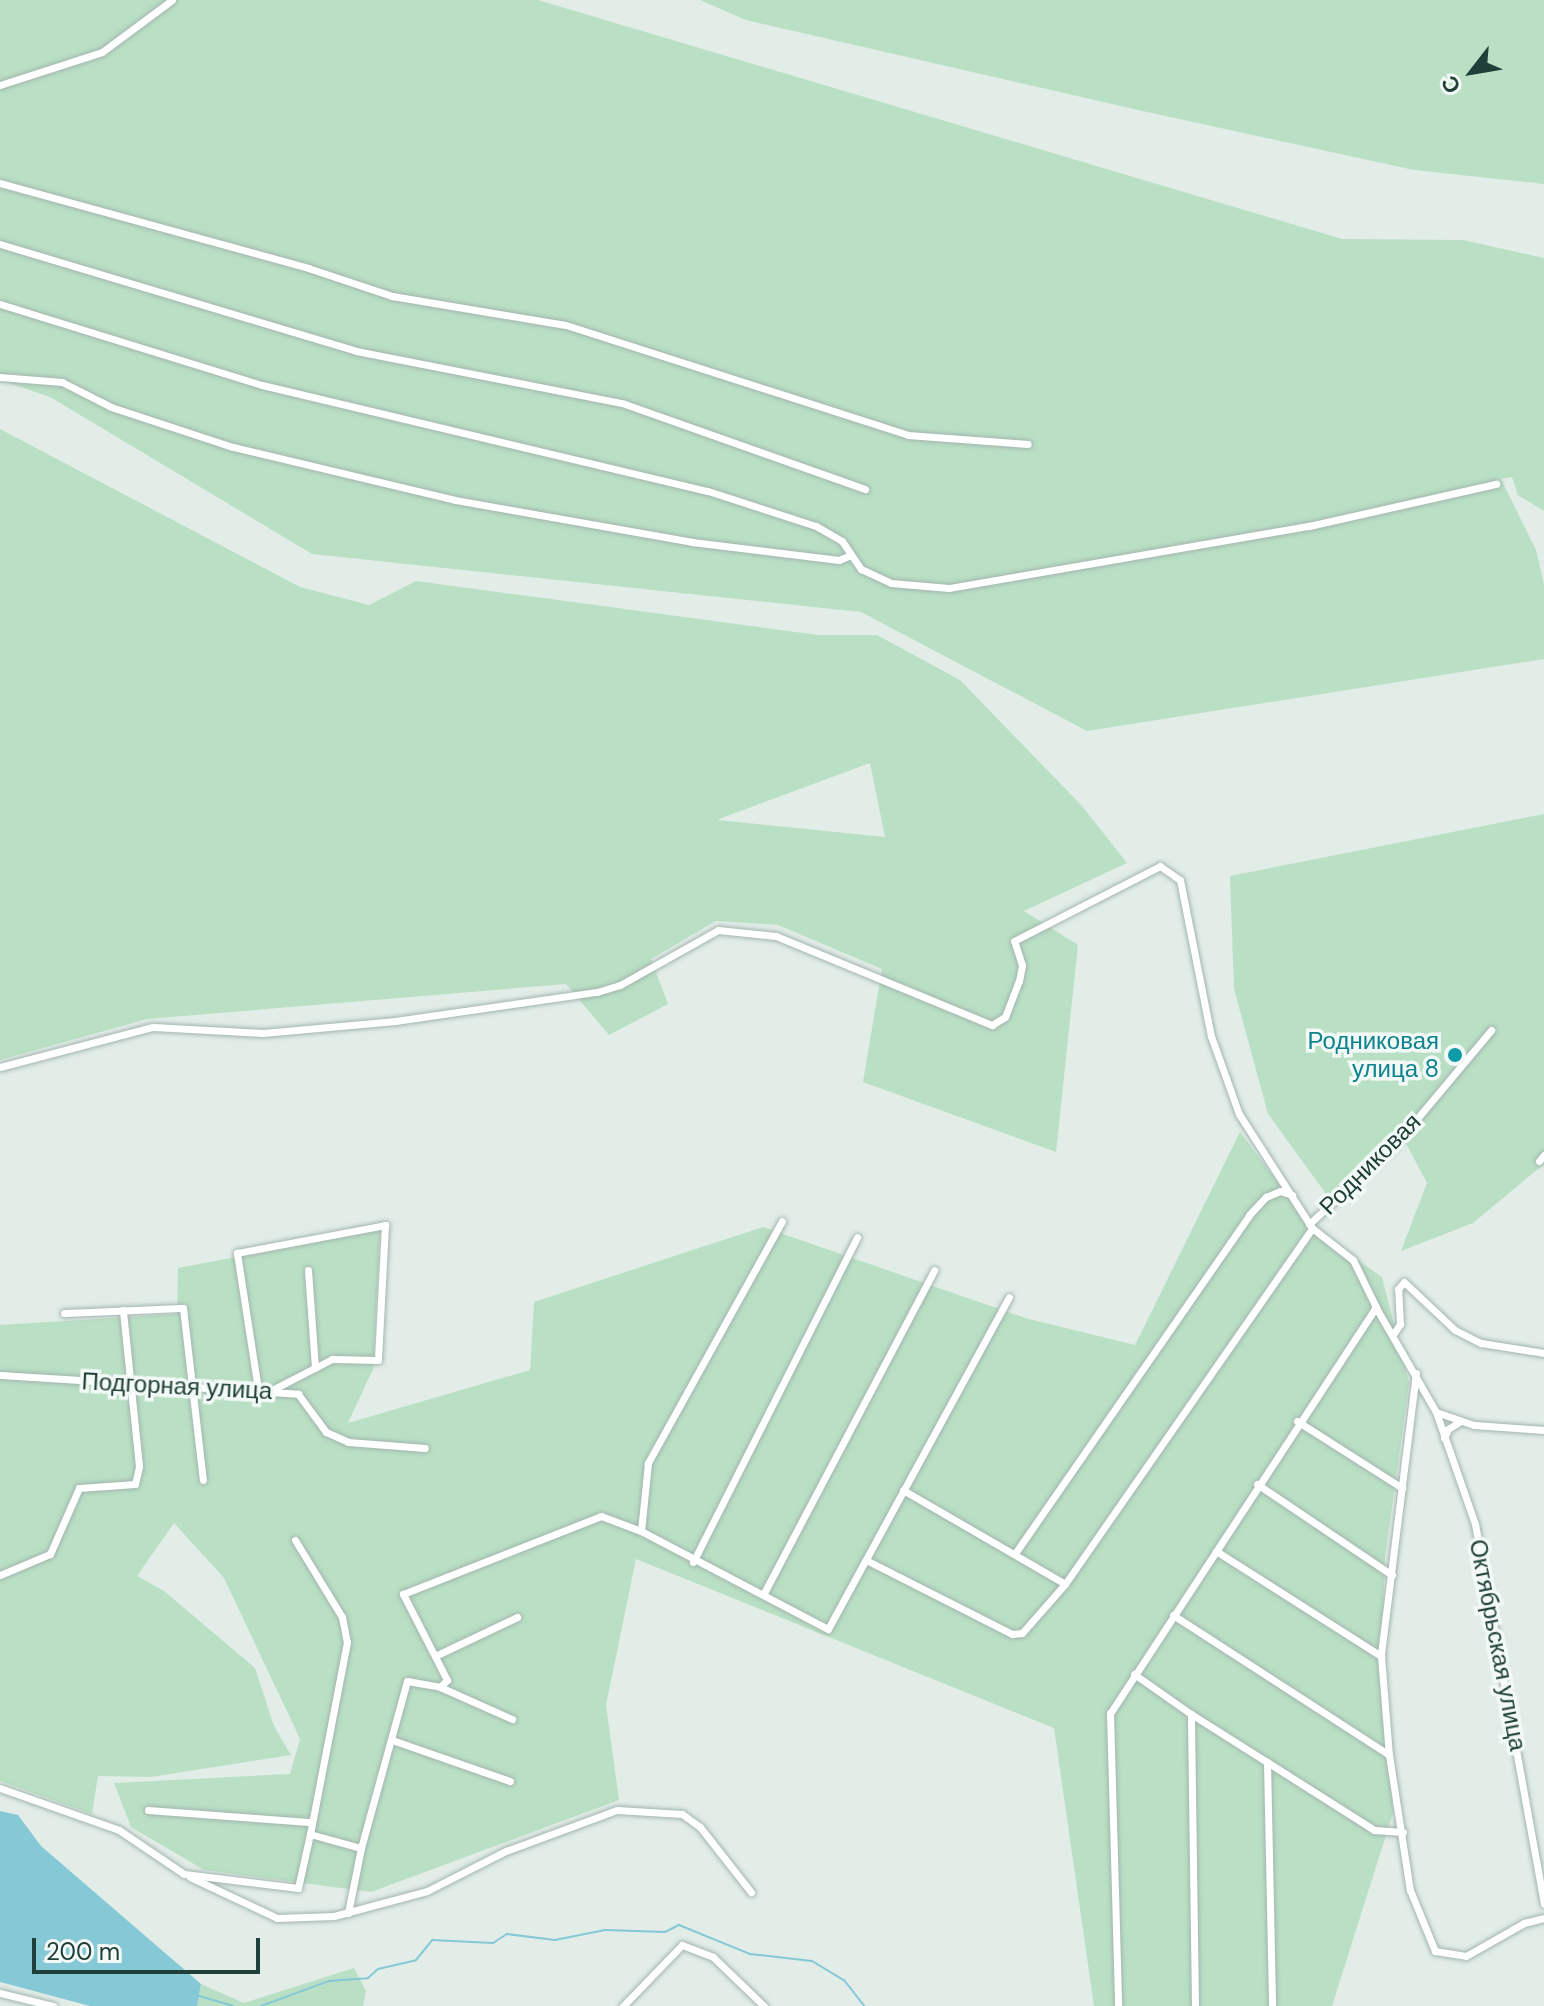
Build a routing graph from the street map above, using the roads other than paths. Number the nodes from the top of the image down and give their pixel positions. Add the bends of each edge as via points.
1 (172, 0) edge
2 (0, 85) edge
3 (0, 183) edge
4 (0, 244) edge
5 (0, 304) edge
6 (0, 377) edge
7 (1028, 444) dead end
8 (1496, 484) dead end
9 (865, 489) dead end
10 (848, 556) junction
11 (1491, 1030) dead end
12 (0, 1067) edge
13 (1292, 1195) junction
14 (782, 1221) dead end
15 (1311, 1226) junction
16 (857, 1237) dead end
17 (308, 1270) dead end
18 (934, 1270) dead end
19 (1009, 1297) dead end
20 (1375, 1306) junction
21 (123, 1310) junction
22 (64, 1313) dead end
23 (1394, 1333) junction
24 (1544, 1353) edge
25 (315, 1368) junction
26 (1416, 1373) junction
27 (1, 1375) edge
28 (131, 1384) junction
29 (193, 1386) junction
30 (258, 1389) junction
31 (272, 1390) junction
32 (1436, 1412) junction
33 (1297, 1421) junction
34 (1462, 1421) junction
35 (1544, 1430) edge
36 (1444, 1438) junction
37 (425, 1448) dead end
38 (203, 1480) dead end
39 (1257, 1484) junction
40 (1402, 1488) junction
41 (903, 1490) junction
42 (641, 1531) junction
43 (295, 1540) dead end
44 (1216, 1551) junction
45 (1016, 1552) junction
46 (866, 1560) junction
47 (693, 1562) junction
48 (0, 1575) edge
49 (1392, 1575) junction
50 (1065, 1584) junction
51 (764, 1593) junction
52 (1173, 1615) junction
53 (517, 1617) dead end
54 (435, 1656) junction
55 (1381, 1656) junction
56 (1134, 1674) junction
57 (440, 1687) junction
58 (1191, 1714) junction
59 (512, 1719) dead end
60 (392, 1740) junction
61 (1389, 1755) junction
62 (1267, 1762) junction
63 (510, 1781) dead end
64 (0, 1788) edge
65 (148, 1810) dead end
66 (309, 1822) junction
67 (1403, 1832) junction
68 (310, 1834) junction
69 (361, 1848) junction
70 (184, 1874) junction
71 (751, 1892) dead end
72 (1544, 1904) edge
73 (348, 1913) junction
74 (1544, 1918) edge
75 (0, 1993) edge
76 (53, 2006) edge
77 (623, 2006) edge
78 (764, 2006) edge
79 (1118, 2006) edge
80 (1195, 2006) edge
81 (1272, 2006) edge

1 - 2 street via 102,52
3 - 7 street via 392,296 566,325 908,435
4 - 9 street via 356,351 622,403
5 - 10 street via 262,385 708,491 816,526 842,541
6 - 10 street via 62,382 111,407 233,447 440,497 692,542 839,560
8 - 10 street via 1309,526 949,588 891,583 861,569
11 - 15 street, Родниковая via 1395,1145
12 - 13 street via 153,1027 263,1033 395,1021 597,992 620,985 718,930 776,936 992,1025 1005,1017 1019,981 1022,965 1014,941 1160,866 1180,880 1211,1036 1239,1114
13 - 15 street
13 - 45 street via 1280,1191 1266,1197 1249,1215
14 - 42 street via 648,1463
15 - 20 street, Октябрьская улица via 1353,1260
15 - 50 street, Родниковая
16 - 47 street
17 - 25 street
18 - 51 street
19 - 41 street
20 - 23 street, Октябрьская улица
20 - 33 street
21 - 22 street
21 - 28 street
21 - 29 street via 183,1308
23 - 24 street via 1400,1324 1398,1289 1404,1282 1455,1330 1481,1343
23 - 26 street, Октябрьская улица
25 - 30 street via 332,1359 378,1360 385,1225 237,1253
25 - 31 street
26 - 32 street, Октябрьская улица
26 - 40 street
27 - 28 street, Подгорная улица
28 - 29 street, Подгорная улица
28 - 48 street via 139,1466 135,1484 79,1488 50,1554
29 - 30 street, Подгорная улица
29 - 38 street
30 - 31 street, Подгорная улица
31 - 37 street, Подгорная улица via 298,1394 326,1432 348,1442
32 - 34 street
32 - 36 street, Октябрьская улица
33 - 39 street
33 - 40 street
34 - 35 street
34 - 36 street
36 - 72 street, Октябрьская улица via 1475,1524
39 - 44 street
39 - 49 street
40 - 49 street
41 - 45 street
41 - 46 street
42 - 47 street
42 - 54 street via 601,1516 403,1594
43 - 66 street via 342,1617 347,1642
44 - 52 street
44 - 55 street
45 - 50 street
46 - 50 street, Родниковая via 1012,1634 1032,1626
46 - 51 street via 828,1629
47 - 51 street
49 - 55 street
52 - 56 street
52 - 61 street
53 - 54 street
54 - 57 street via 447,1680
55 - 61 street
56 - 58 street
56 - 79 street via 1110,1713
57 - 59 street
57 - 60 street via 407,1681
58 - 62 street
58 - 80 street
60 - 63 street
60 - 69 street
61 - 67 street
62 - 67 street via 1374,1830
62 - 81 street
64 - 70 street via 119,1830
65 - 66 street
66 - 68 street
67 - 74 street via 1410,1890 1435,1951 1466,1956 1524,1923
68 - 69 street
68 - 70 street via 298,1888
69 - 73 street
70 - 73 street via 277,1918
71 - 73 street via 700,1827 682,1814 617,1810 506,1851 427,1891
75 - 76 street
77 - 78 street via 682,1945 713,1957

